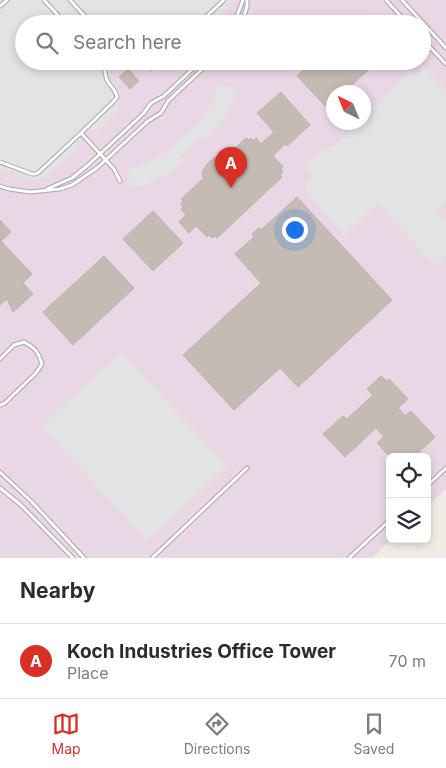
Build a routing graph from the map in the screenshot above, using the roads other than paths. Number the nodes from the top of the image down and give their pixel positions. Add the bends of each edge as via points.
1 (7, 0) edge
2 (44, 0) edge
3 (70, 0) edge
4 (224, 0) edge
5 (243, 0) edge
6 (247, 0) edge
7 (386, 0) edge
8 (402, 0) edge
9 (0, 6) edge
10 (58, 15) edge
11 (84, 15) edge
12 (208, 15) edge
13 (237, 15) edge
14 (244, 15) edge
15 (400, 15) edge
16 (416, 15) edge
17 (431, 32) edge
18 (431, 48) edge
19 (446, 48) edge
20 (446, 64) edge
21 (105, 70) edge
22 (191, 70) edge
23 (201, 70) edge
24 (164, 96) junction
25 (169, 100) junction
26 (143, 114) junction
27 (148, 121) junction
28 (81, 133) junction
29 (100, 154) junction
30 (106, 160) junction
31 (0, 162) edge
32 (120, 181) dead end
33 (0, 186) edge
34 (43, 191) junction
35 (0, 359) edge
36 (0, 406) edge
37 (247, 468) dead end
38 (446, 468) edge
39 (0, 472) edge
40 (431, 482) edge
41 (0, 488) edge
42 (386, 524) edge
43 (73, 558) edge
44 (84, 558) edge
45 (152, 558) edge
46 (349, 558) edge

1 - 9 lane
2 - 10 lane
3 - 11 lane
4 - 12 lane
5 - 13 lane
6 - 14 lane
7 - 15 lane
8 - 16 lane
17 - 19 lane
18 - 20 lane
21 - 28 lane via 107,80 117,97
22 - 24 lane
23 - 25 lane
24 - 25 lane
24 - 26 lane via 151,103
25 - 27 lane via 160,113
26 - 27 lane
26 - 29 lane
27 - 30 lane
28 - 29 lane
28 - 31 lane via 36,174
29 - 30 lane
29 - 34 lane via 72,178
30 - 32 lane
30 - 34 lane via 72,186
33 - 34 lane
35 - 36 lane via 14,345 24,342 38,353 42,364
37 - 45 lane
38 - 40 lane
39 - 44 lane
41 - 43 lane
42 - 46 lane

